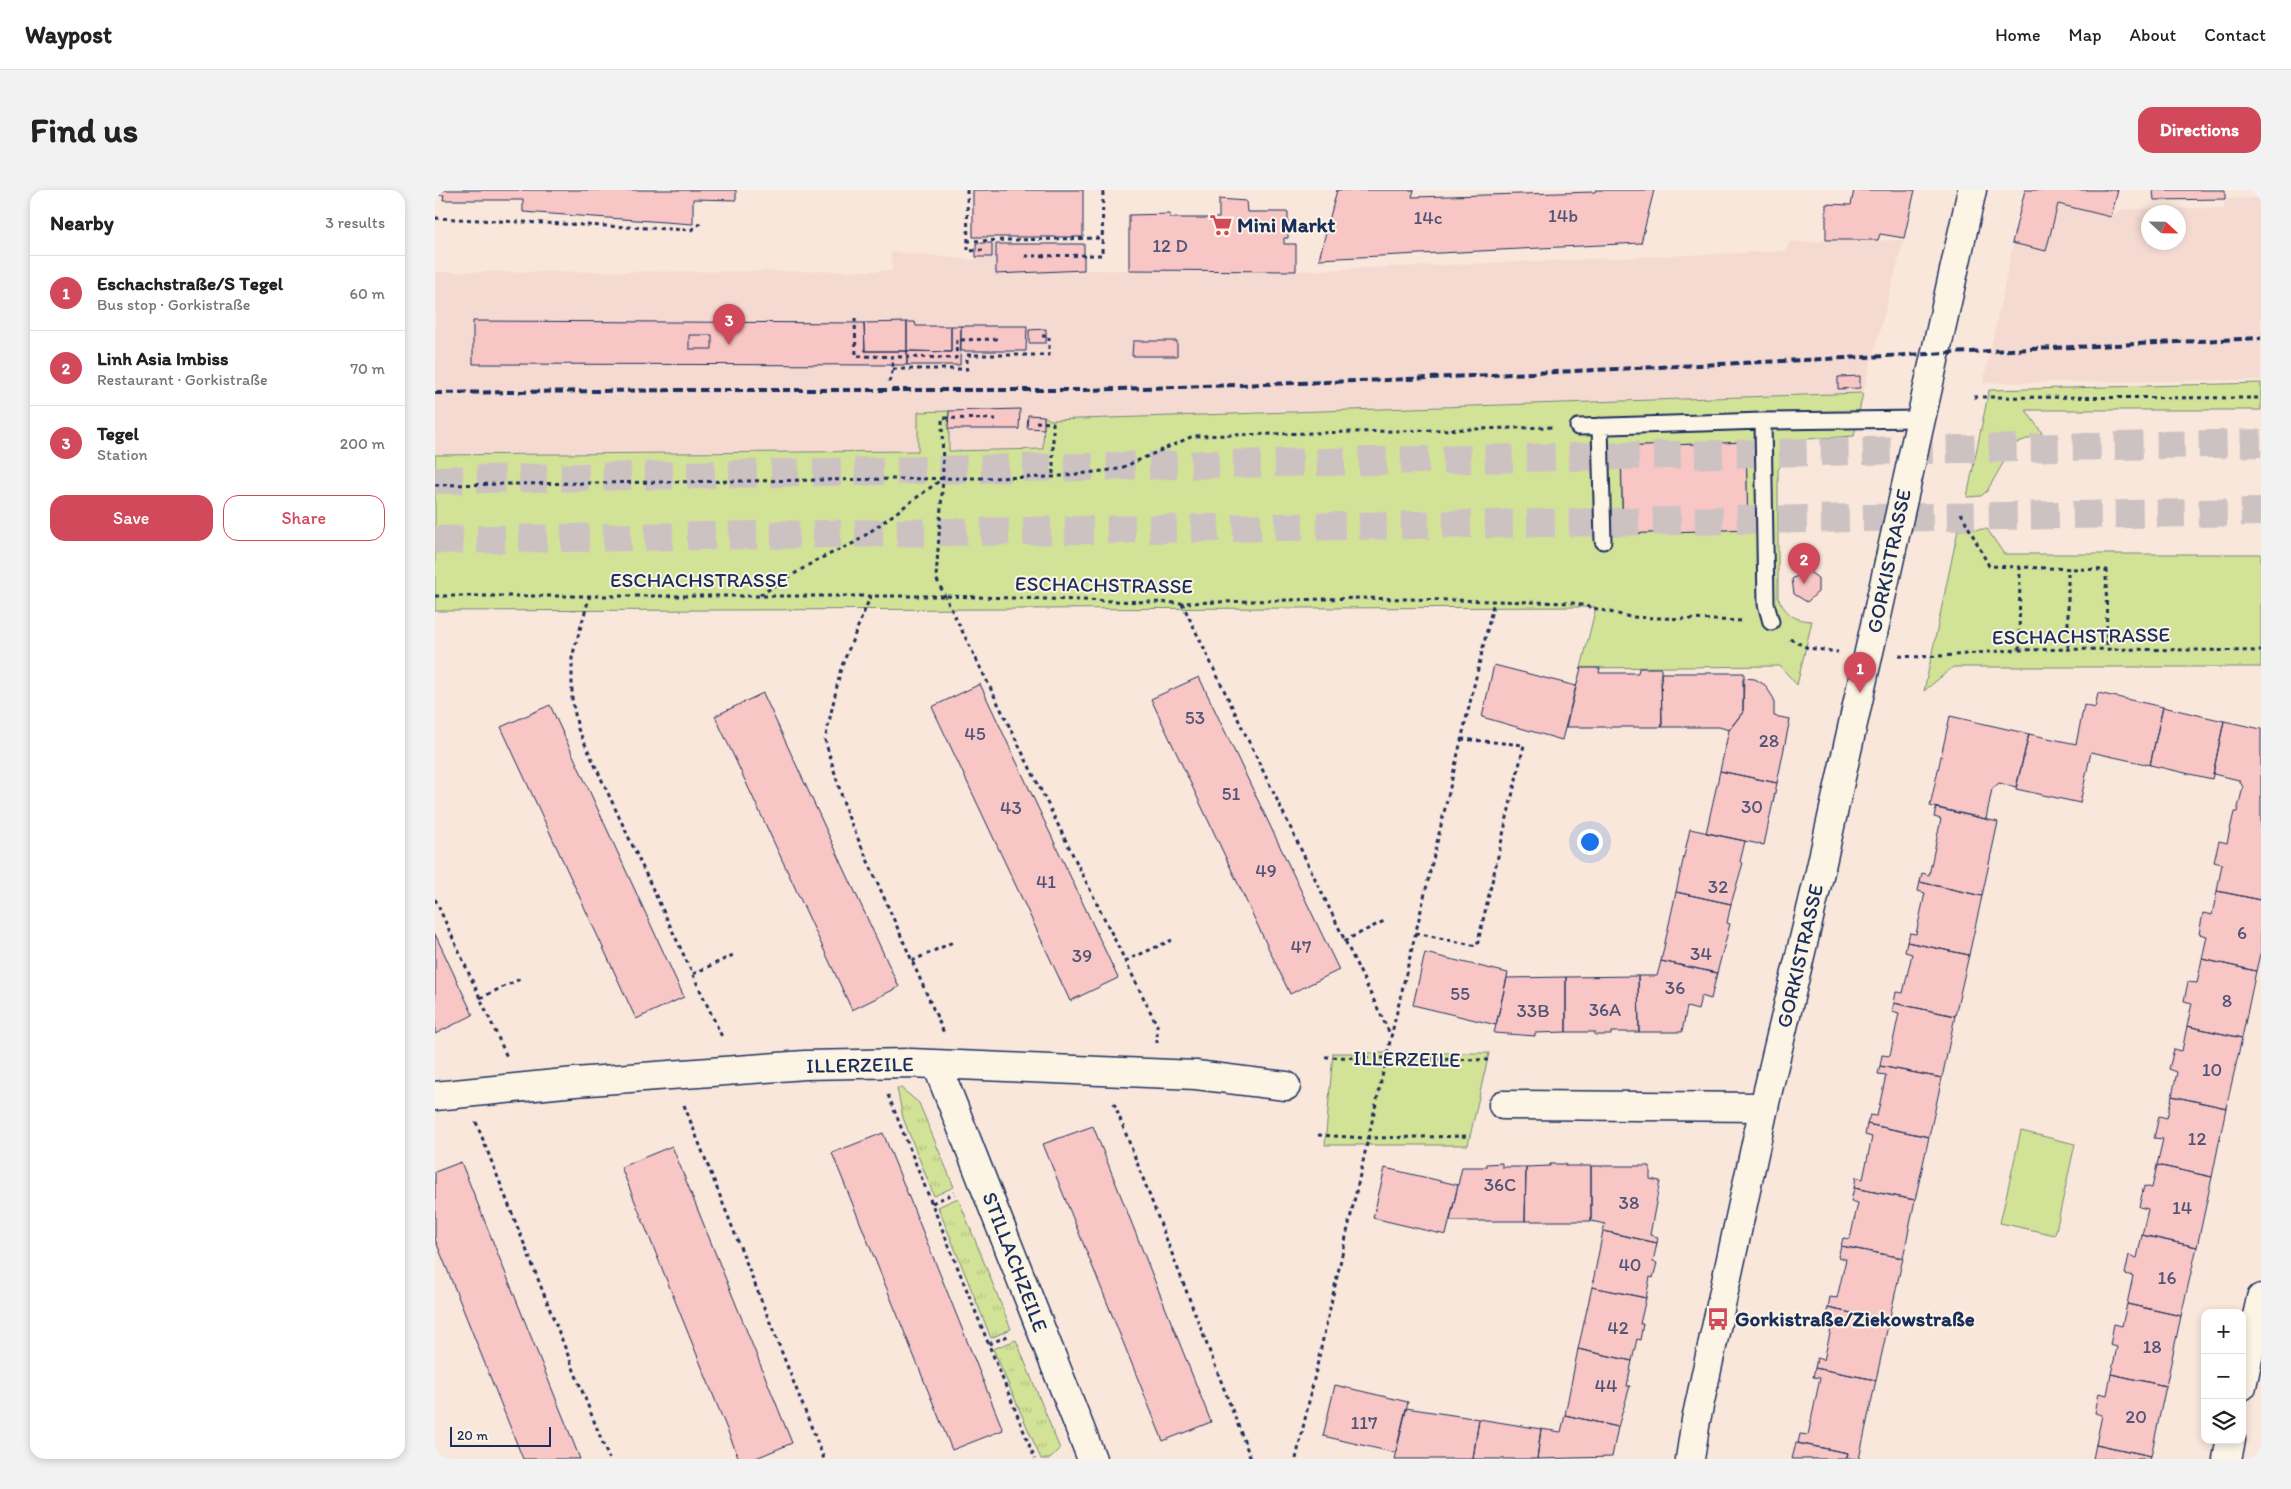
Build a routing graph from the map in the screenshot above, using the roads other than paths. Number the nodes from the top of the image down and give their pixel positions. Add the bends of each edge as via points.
1 (1972, 190) edge
2 (1920, 419) junction
3 (1763, 421) junction
4 (1600, 426) junction
5 (1578, 427) road end
6 (1603, 541) dead end
7 (1771, 622) road end
8 (937, 1065) junction
9 (1286, 1086) dead end
10 (435, 1096) edge
11 (1503, 1105) dead end
12 (1764, 1107) junction
13 (2261, 1298) edge
14 (2246, 1367) edge
15 (2230, 1444) edge
16 (1092, 1459) edge
17 (1691, 1459) edge
18 (2227, 1459) edge

1 - 2 street, GORKISTRASSE
2 - 3 lane
2 - 12 street, GORKISTRASSE via 1819,876
3 - 4 lane
3 - 7 lane via 1766,604
4 - 5 lane
4 - 6 lane
8 - 9 street, ILLERZEILE via 1196,1075
8 - 10 street, ILLERZEILE via 805,1065
8 - 16 street, STILLACHZEILE
11 - 12 street
12 - 17 street, GORKISTRASSE via 1696,1420
13 - 14 street
15 - 18 street

